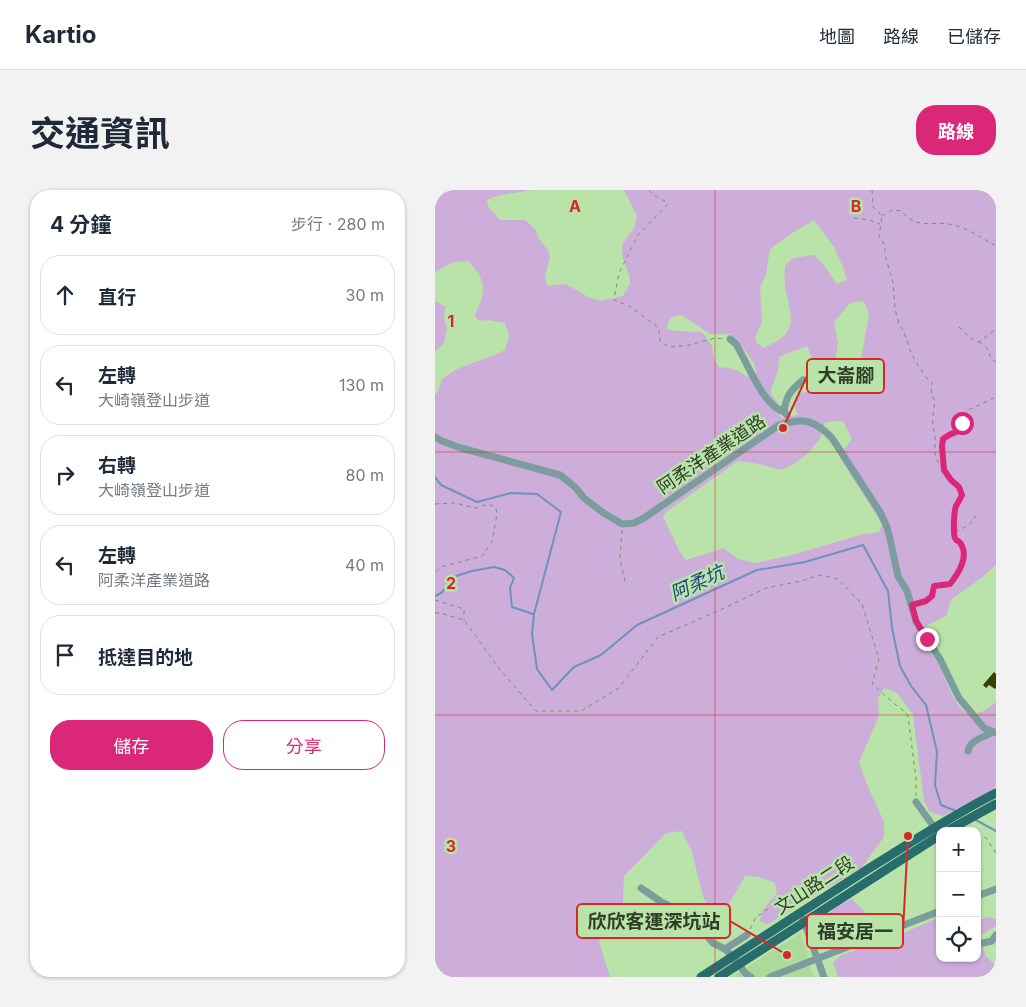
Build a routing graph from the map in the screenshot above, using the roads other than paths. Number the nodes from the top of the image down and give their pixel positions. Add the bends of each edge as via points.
1 (730, 339) road end
2 (803, 380) dead end
3 (784, 412) junction
4 (792, 422) junction
5 (435, 437) edge
6 (994, 732) edge
7 (968, 751) dead end
8 (995, 794) edge
9 (916, 802) road end
10 (996, 804) edge
11 (948, 826) edge
12 (936, 830) edge
13 (936, 832) edge
14 (936, 832) edge
15 (641, 888) dead end
16 (996, 889) edge
17 (981, 895) edge
18 (800, 913) junction
19 (936, 913) edge
20 (805, 922) junction
21 (747, 935) road end
22 (996, 935) edge
23 (983, 944) dead end
24 (725, 950) junction
25 (732, 956) junction
26 (818, 959) junction
27 (739, 964) junction
28 (701, 977) edge
29 (719, 977) edge
30 (751, 977) edge
31 (770, 977) edge
32 (825, 977) edge

1 - 3 street via 760,390 774,407
2 - 3 street via 785,400
3 - 4 street
4 - 5 street, 阿柔洋產業道路 via 779,425 644,518 622,524 583,498 560,475 461,448
4 - 6 street, 阿柔洋產業道路 via 813,422 824,429 849,463 887,527 898,576 907,591 916,621 959,698 985,728
6 - 7 street via 972,742
8 - 11 main road
9 - 12 street
10 - 11 main road
13 - 18 main road, 文山路二段
14 - 20 main road, 文山路二段
15 - 24 street via 691,917 713,943
16 - 17 street
18 - 20 street
18 - 25 main road, 文山路二段
19 - 26 street
20 - 26 street
20 - 27 main road, 文山路二段
21 - 24 street
22 - 23 street via 992,941
24 - 25 street
25 - 27 street
25 - 28 main road, 文山路二段
26 - 31 street
26 - 32 street
27 - 29 main road, 文山路二段
27 - 30 street

